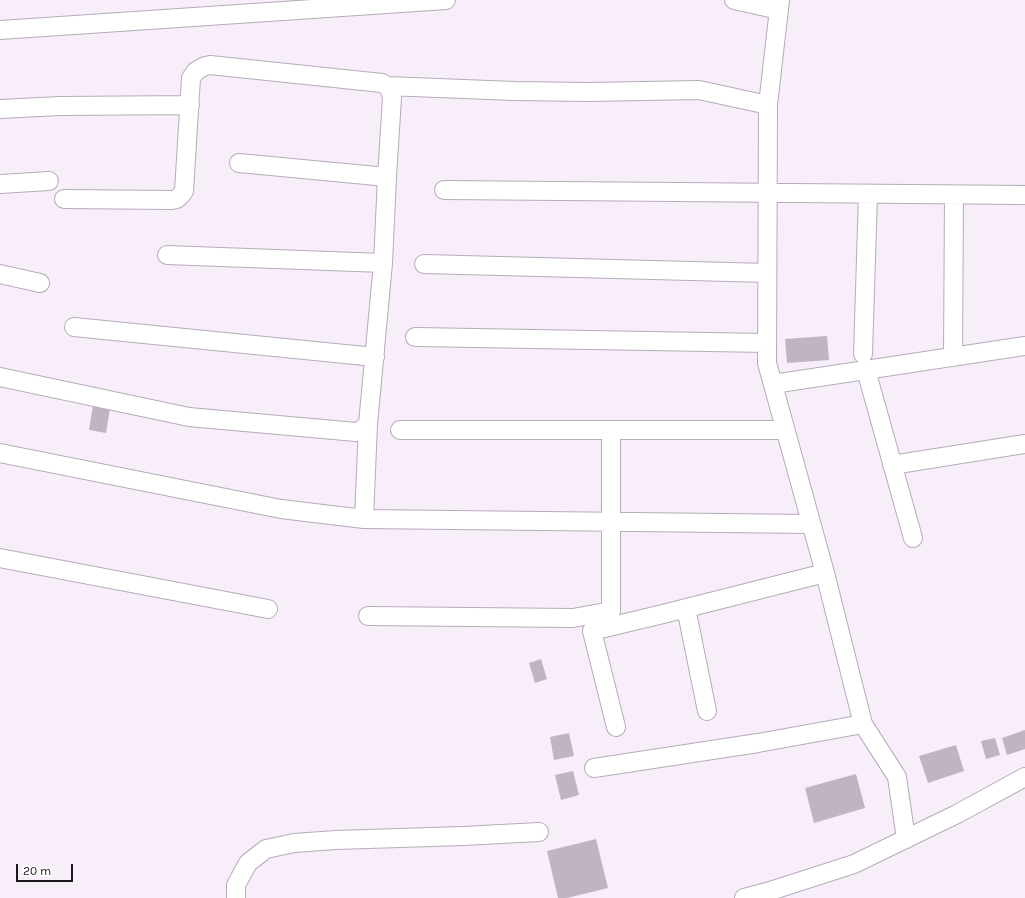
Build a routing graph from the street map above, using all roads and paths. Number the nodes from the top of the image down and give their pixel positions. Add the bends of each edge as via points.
1 (446, 0) edge
2 (734, 0) edge
3 (780, 5) edge
4 (0, 30) edge
5 (386, 86) junction
6 (190, 105) junction
7 (768, 105) junction
8 (0, 109) edge
9 (239, 163) dead end
10 (387, 177) junction
11 (49, 181) dead end
12 (0, 184) edge
13 (444, 190) dead end
14 (767, 193) junction
15 (868, 194) junction
16 (954, 195) junction
17 (1025, 195) edge
18 (64, 199) dead end
19 (167, 255) dead end
20 (383, 263) junction
21 (424, 264) dead end
22 (767, 273) junction
23 (0, 274) edge
24 (40, 282) dead end
25 (74, 327) dead end
26 (415, 337) dead end
27 (767, 343) junction
28 (1025, 346) edge
29 (375, 357) junction
30 (953, 357) junction
31 (864, 362) junction
32 (0, 377) edge
33 (773, 384) junction
34 (368, 424) junction
35 (400, 430) dead end
36 (611, 430) junction
37 (785, 430) junction
38 (1025, 444) edge
39 (0, 453) edge
40 (892, 464) junction
41 (364, 519) junction
42 (611, 522) junction
43 (811, 524) junction
44 (913, 538) dead end
45 (0, 558) edge
46 (824, 573) junction
47 (686, 608) junction
48 (268, 609) dead end
49 (368, 616) dead end
50 (707, 711) dead end
51 (863, 724) junction
52 (616, 727) dead end
53 (594, 768) dead end
54 (1025, 777) edge
55 (539, 832) dead end
56 (906, 839) junction
57 (236, 898) edge
58 (744, 898) edge

1 - 4 street
2 - 3 street
3 - 7 street
5 - 6 street via 382,83 210,65 193,74
5 - 7 street via 588,92 699,90
5 - 10 street via 392,98
6 - 8 street
6 - 18 street via 184,191 177,199
7 - 14 street
9 - 10 street
10 - 20 street
11 - 12 street
13 - 14 street
14 - 15 street
14 - 22 street
15 - 16 street
15 - 31 street
16 - 17 street
16 - 30 street
19 - 20 street
20 - 29 street
21 - 22 street
22 - 27 street
23 - 24 street
25 - 29 street
26 - 27 street
27 - 33 street via 767,363
28 - 30 street
29 - 34 street
30 - 31 street
31 - 33 street
31 - 40 street
32 - 34 street via 189,418 356,432
33 - 37 street
34 - 41 street
35 - 36 street
36 - 37 street
36 - 42 street
37 - 43 street
38 - 40 street
39 - 41 street via 281,509
40 - 44 street
41 - 42 street
42 - 43 street
42 - 49 street via 611,610 574,618
43 - 46 street
45 - 48 street
46 - 47 street
46 - 51 street
47 - 50 street
47 - 52 street via 592,631
51 - 53 street
51 - 56 street via 898,777
54 - 56 street
55 - 57 street via 294,842 266,849 248,863 236,885
56 - 58 street via 854,864

